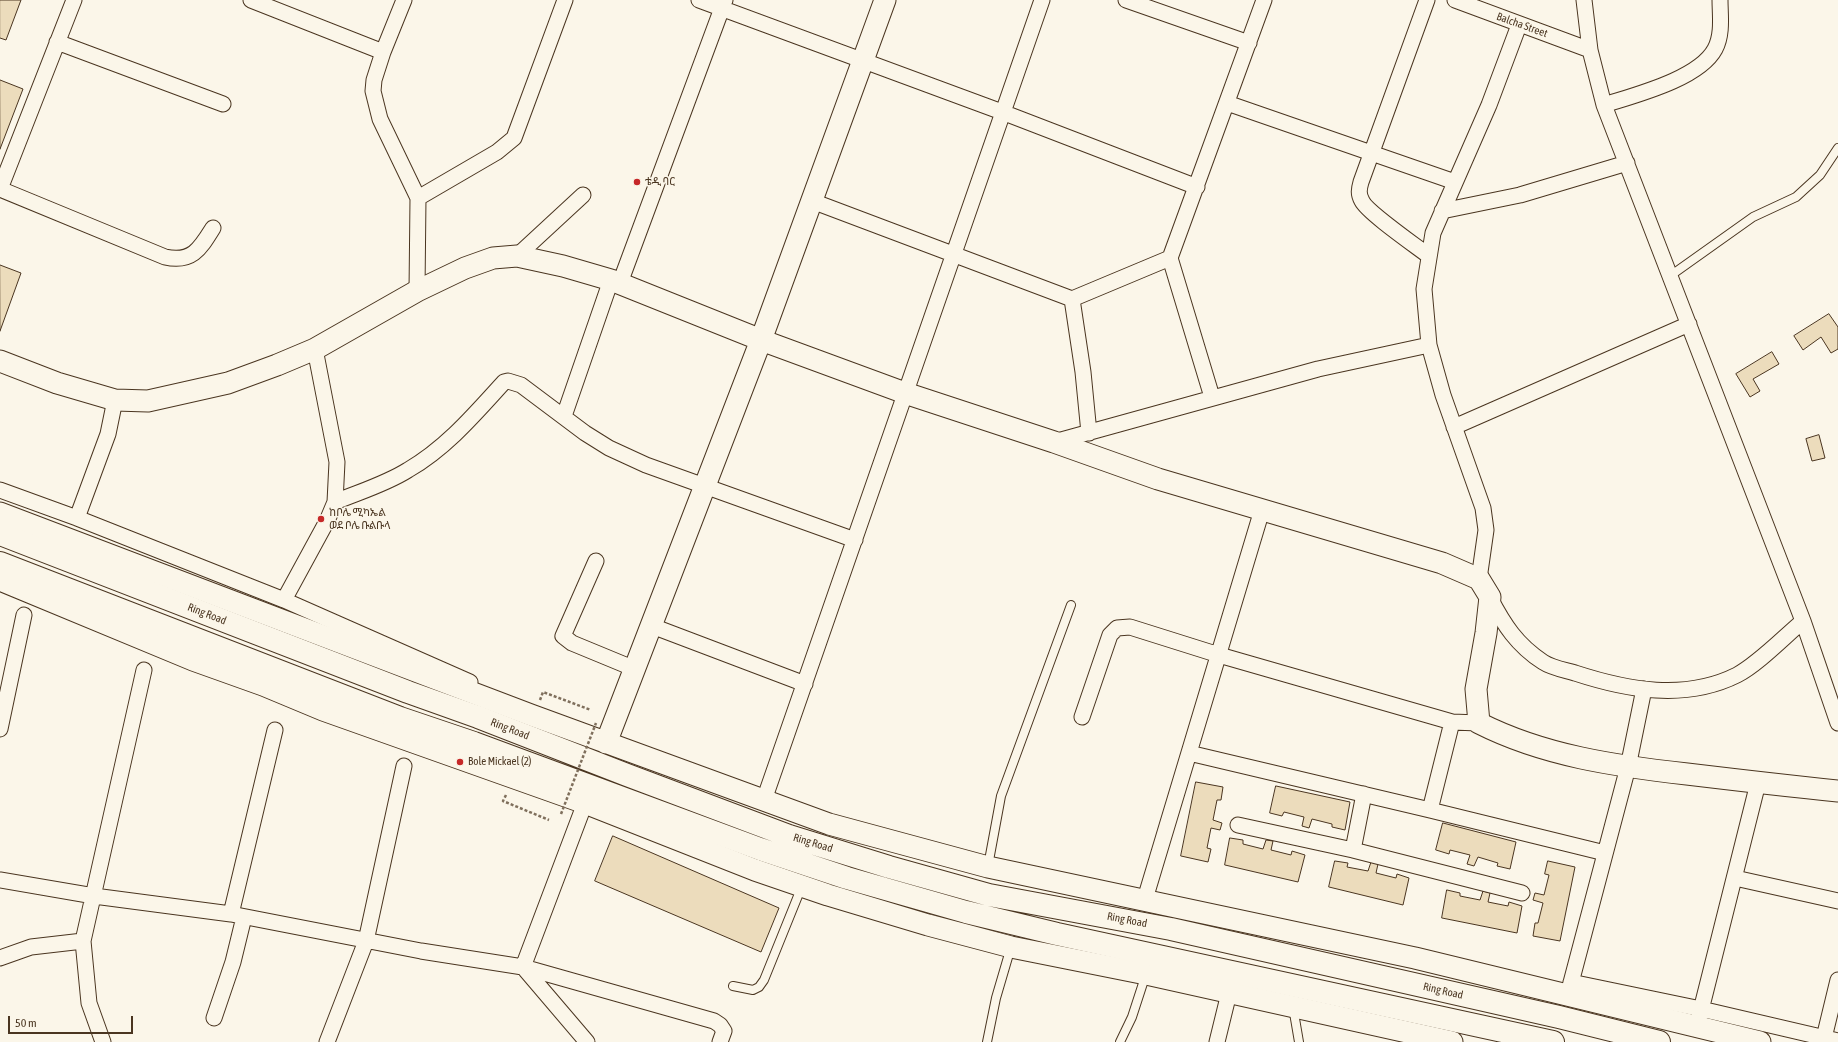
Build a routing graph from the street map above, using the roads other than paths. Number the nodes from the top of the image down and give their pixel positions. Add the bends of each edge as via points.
1 (74, 0) edge
2 (251, 0) edge
3 (404, 0) edge
4 (564, 0) edge
5 (699, 0) edge
6 (885, 0) edge
7 (1042, 0) edge
8 (1126, 0) edge
9 (1264, 0) edge
10 (1427, 0) edge
11 (1455, 0) edge
12 (1584, 0) edge
13 (1720, 0) edge
14 (723, 4) edge
15 (1518, 25) junction
16 (57, 42) junction
17 (1249, 44) junction
18 (1590, 50) junction
19 (384, 52) junction
20 (863, 61) junction
21 (1227, 103) junction
22 (223, 104) dead end
23 (1604, 104) junction
24 (1002, 112) junction
25 (1838, 148) edge
26 (1371, 154) junction
27 (1627, 163) junction
28 (3, 172) edge
29 (1455, 182) junction
30 (1197, 187) junction
31 (0, 189) edge
32 (583, 195) dead end
33 (418, 198) junction
34 (812, 201) junction
35 (1442, 211) junction
36 (213, 228) dead end
37 (517, 256) junction
38 (953, 256) junction
39 (1429, 256) junction
40 (1170, 258) junction
41 (1670, 276) junction
42 (616, 281) junction
43 (417, 291) junction
44 (1072, 299) junction
45 (1689, 324) junction
46 (761, 340) junction
47 (1428, 345) junction
48 (315, 349) junction
49 (0, 361) edge
50 (905, 393) junction
51 (1212, 398) junction
52 (115, 400) junction
53 (564, 416) junction
54 (1454, 427) junction
55 (1089, 433) junction
56 (1054, 442) junction
57 (705, 486) junction
58 (0, 490) edge
59 (335, 502) junction
60 (1262, 510) junction
61 (0, 513) edge
62 (77, 518) junction
63 (0, 534) edge
64 (855, 540) junction
65 (596, 561) dead end
66 (0, 563) edge
67 (1479, 579) junction
68 (0, 580) edge
69 (1490, 597) junction
70 (284, 600) junction
71 (1071, 605) dead end
72 (24, 615) dead end
73 (1803, 621) junction
74 (652, 626) junction
75 (1219, 655) junction
76 (635, 669) junction
77 (144, 670) dead end
78 (805, 684) junction
79 (1644, 689) junction
80 (531, 715) junction
81 (1082, 717) dead end
82 (1452, 722) junction
83 (1479, 723) junction
84 (1838, 723) edge
85 (0, 729) edge
86 (275, 730) dead end
87 (606, 743) junction
88 (1189, 753) junction
89 (404, 766) dead end
90 (1628, 767) junction
91 (1758, 783) junction
92 (1838, 791) edge
93 (1364, 794) junction
94 (764, 800) junction
95 (585, 803) junction
96 (1430, 810) junction
97 (1238, 825) dead end
98 (1353, 850) junction
99 (1605, 854) junction
100 (988, 867) junction
101 (1735, 878) junction
102 (0, 880) edge
103 (802, 886) junction
104 (1522, 893) dead end
105 (94, 896) junction
106 (1145, 899) junction
107 (1838, 901) edge
108 (238, 916) junction
109 (83, 941) junction
110 (366, 941) junction
111 (1011, 947) junction
112 (0, 958) edge
113 (524, 967) junction
114 (1146, 974) junction
115 (1838, 980) edge
116 (733, 986) dead end
117 (1569, 988) junction
118 (1229, 993) junction
119 (1293, 1006) junction
120 (1699, 1017) junction
121 (214, 1018) dead end
122 (586, 1041) edge
123 (1828, 1041) edge
124 (103, 1042) edge
125 (327, 1042) edge
126 (720, 1042) edge
127 (987, 1042) edge
128 (1120, 1042) edge
129 (1217, 1042) edge
130 (1299, 1042) edge
131 (1452, 1042) edge
132 (1553, 1042) edge
133 (1659, 1042) edge
134 (1760, 1042) edge

1 - 16 street
2 - 19 street
3 - 19 street
4 - 33 street via 514,138 497,152
5 - 14 street
6 - 20 street
7 - 24 street
8 - 17 street
9 - 17 street
10 - 26 street
11 - 15 street, Balcha Street
12 - 18 street
13 - 23 street via 1721,27 1715,48 1705,61 1663,86
14 - 20 street
14 - 42 street
15 - 18 street, Balcha Street
15 - 29 street via 1489,105
16 - 22 street
16 - 28 street
17 - 21 street
18 - 23 street
19 - 33 street via 374,80 374,101
20 - 24 street
20 - 34 street
21 - 26 street
21 - 30 street
23 - 27 street
24 - 30 street
24 - 38 street
25 - 41 lane via 1820,175 1796,197 1754,217
26 - 29 street
26 - 39 street via 1360,182 1359,193 1362,202
27 - 35 street via 1520,195
27 - 41 street
28 - 31 street
29 - 35 street
30 - 40 street
31 - 36 street via 177,260 189,257 200,248
32 - 37 street
33 - 43 street
34 - 38 street
34 - 46 street
35 - 39 street via 1433,233
37 - 42 street
37 - 43 street via 493,258
38 - 44 street
38 - 50 street
39 - 47 street via 1424,289
40 - 44 street
40 - 51 street
41 - 45 street
42 - 46 street
42 - 53 street
43 - 48 street
44 - 55 street via 1084,372
45 - 54 street
45 - 73 street
46 - 50 street
46 - 57 street
47 - 51 street via 1318,369
47 - 54 street
48 - 52 street via 228,383 148,401
48 - 59 street via 337,462
49 - 52 street via 57,383
50 - 56 street
50 - 64 street
51 - 55 street
52 - 62 street via 108,434
53 - 57 street via 609,448 646,465
53 - 59 street via 521,385 504,382 462,428 431,455 407,471
54 - 67 street via 1483,508 1486,530
55 - 56 street
56 - 60 street via 1158,479
57 - 64 street
57 - 74 street
58 - 62 street
59 - 70 street
60 - 67 street via 1442,563
60 - 75 street
61 - 80 street
62 - 70 street
63 - 133 highway, Ring Road via 790,836 889,867 989,895 1179,930
64 - 78 street
65 - 76 street via 562,636 572,643
66 - 132 highway, Ring Road via 400,718 760,849 848,878 966,912 1057,934
67 - 69 street
68 - 95 street via 193,660 323,710
69 - 79 street via 1503,624 1522,645 1544,663 1582,675
69 - 83 street via 1476,689
70 - 80 street via 464,679
71 - 100 lane via 1001,796
72 - 85 street
73 - 79 street via 1738,674 1711,685 1677,692
73 - 84 street
74 - 76 street
74 - 78 street
75 - 81 street via 1130,627 1116,628 1110,635
75 - 82 street
75 - 88 street
76 - 87 street
77 - 105 street
78 - 94 street
79 - 90 street
80 - 87 street
82 - 83 street
82 - 96 street
83 - 90 street via 1496,732 1575,758
86 - 108 street
87 - 94 street
88 - 93 street
88 - 106 street
89 - 110 street
90 - 91 street
90 - 99 street
91 - 92 street
91 - 101 street
93 - 96 street
93 - 98 street
94 - 100 street via 829,824
95 - 103 street
95 - 113 street
96 - 99 street
97 - 98 street
98 - 104 street
99 - 117 street
100 - 106 street
101 - 107 street
101 - 120 street
102 - 105 street
103 - 111 street via 928,925
103 - 116 lane via 764,980 753,990
105 - 108 street
105 - 109 street
106 - 117 street via 1415,958
108 - 110 street
108 - 121 street via 233,962
109 - 112 street via 31,947
109 - 124 street via 89,1002
110 - 113 street
110 - 125 street
111 - 114 street
111 - 127 lane via 996,998
113 - 122 street
113 - 126 street via 714,1021 724,1031
114 - 118 street
114 - 128 lane via 1132,1017
115 - 123 street
117 - 120 street
118 - 119 street
118 - 129 street
119 - 130 lane
119 - 131 street
120 - 123 street
120 - 134 street

